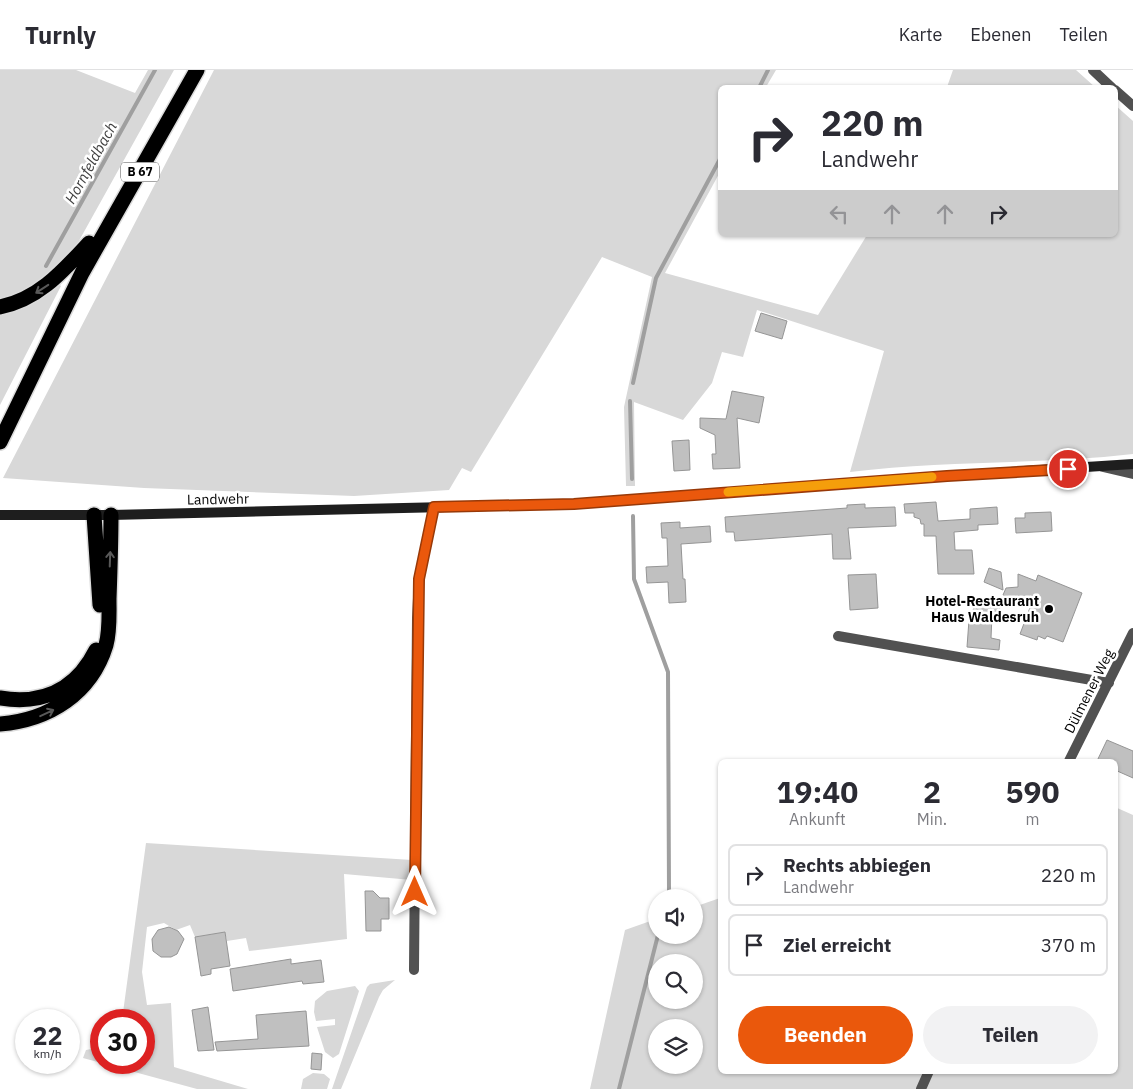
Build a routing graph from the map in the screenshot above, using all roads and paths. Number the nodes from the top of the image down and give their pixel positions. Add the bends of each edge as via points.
1 (187, 70) edge
2 (198, 70) edge
3 (1093, 70) edge
4 (1110, 85) edge
5 (1118, 93) edge
6 (1133, 106) edge
7 (90, 243) junction
8 (0, 307) edge
9 (0, 419) edge
10 (0, 442) edge
11 (1133, 464) edge
12 (1102, 467) junction
13 (1133, 474) edge
14 (434, 507) junction
15 (2, 515) edge
16 (94, 515) junction
17 (111, 515) junction
18 (1133, 633) edge
19 (838, 636) dead end
20 (1109, 683) junction
21 (0, 698) edge
22 (0, 724) edge
23 (1070, 759) edge
24 (414, 970) dead end
25 (928, 1074) edge
26 (921, 1089) edge

1 - 7 highway, B 67
2 - 10 highway, B 67 via 82,273
3 - 4 street
5 - 6 street
7 -> 8 highway via 50,283 21,300
7 - 9 highway, B 67
11 - 12 main road, Landwehr
12 - 13 street
12 - 14 main road, Landwehr via 574,504
14 - 17 main road, Landwehr
14 - 24 street via 423,554 418,598
15 - 16 main road, Landwehr
16 - 17 main road, Landwehr
16 - 21 highway via 101,625 98,645 90,662 73,681 56,693 19,701
22 -> 17 highway via 42,716 81,691 92,676 107,643
18 - 20 street, Dülmener Weg
19 - 20 street
20 - 23 street, Dülmener Weg
25 - 26 street

